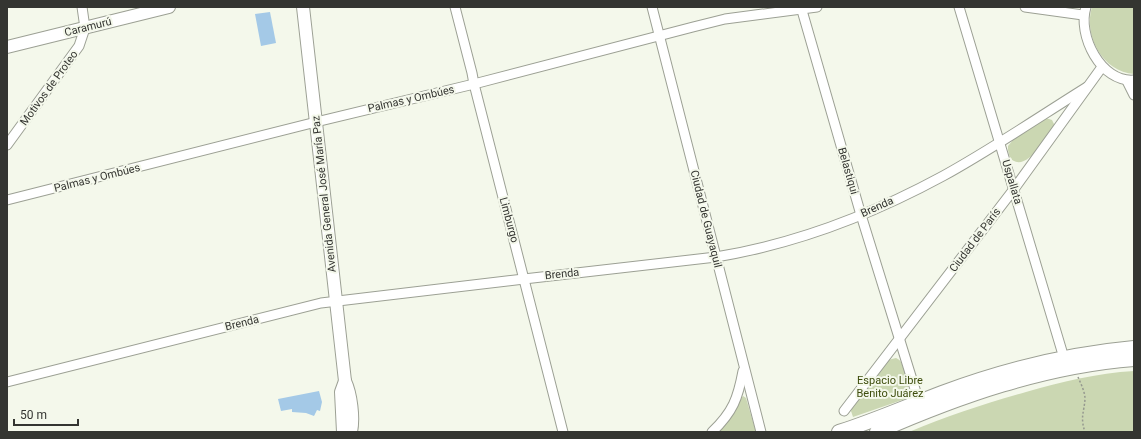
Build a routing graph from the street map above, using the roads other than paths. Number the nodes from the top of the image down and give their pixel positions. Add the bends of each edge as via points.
1 (82, 7) edge
2 (169, 7) edge
3 (303, 7) edge
4 (455, 7) edge
5 (652, 7) edge
6 (816, 7) edge
7 (959, 7) edge
8 (1025, 7) edge
9 (801, 8) edge
10 (1085, 11) edge
11 (84, 28) junction
12 (659, 35) junction
13 (7, 47) edge
14 (1102, 66) junction
15 (1131, 80) edge
16 (474, 84) junction
17 (1087, 87) junction
18 (1134, 95) edge
19 (316, 122) junction
20 (999, 142) junction
21 (7, 144) edge
22 (1014, 189) junction
23 (7, 200) edge
24 (861, 215) junction
25 (716, 258) junction
26 (524, 279) junction
27 (335, 301) junction
28 (900, 339) junction
29 (1134, 348) edge
30 (1064, 358) junction
31 (1134, 359) edge
32 (744, 368) junction
33 (345, 381) junction
34 (7, 382) edge
35 (919, 402) junction
36 (844, 411) dead end
37 (843, 431) edge
38 (343, 432) edge
39 (350, 432) edge
40 (563, 432) edge
41 (712, 432) edge
42 (761, 432) edge
43 (877, 432) edge

1 - 11 street
2 - 11 street, Caramurú
3 - 19 street, Avenida General José María Paz
4 - 16 street, Limburgo
5 - 12 street, Ciudad de Guayaquil
6 - 9 street, Palmas y Ombúes
7 - 20 street, Uspallata
8 - 10 street
9 - 12 street, Palmas y Ombúes via 725,20
9 - 24 street, Belastiqui
10 - 14 street via 1089,44
11 - 13 street, Caramurú
11 - 21 street, Motivos de Proteo via 79,46
12 - 16 street, Palmas y Ombúes
12 - 25 street, Ciudad de Guayaquil
14 - 15 street via 1116,77
14 - 17 street, Ciudad de París
15 - 18 street
16 - 19 street, Palmas y Ombúes
16 - 26 street, Limburgo
17 - 20 street, Brenda
17 - 22 street, Ciudad de París
19 - 23 street, Palmas y Ombúes
19 - 27 street, Avenida General José María Paz
20 - 22 street, Uspallata
20 - 24 street, Brenda via 943,176
22 - 28 street, Ciudad de París
22 - 30 street, Uspallata
24 - 25 street, Brenda via 790,240
24 - 28 street, Belastiqui
25 - 26 street, Brenda
25 - 32 street, Ciudad de Guayaquil
26 - 27 street, Brenda
26 - 40 street, Limburgo
27 - 33 street, Avenida General José María Paz
27 - 34 street, Brenda
28 - 35 street, Belastiqui
28 - 36 street, Ciudad de París
29 - 30 main road
30 - 35 main road via 978,381
31 - 43 main road via 1068,368 1014,381 945,403
32 - 41 street via 735,402
32 - 42 street, Ciudad de Guayaquil
33 - 38 street, Avenida General José María Paz via 341,392
33 - 39 street, Avenida General José María Paz via 349,392 352,426
35 - 37 main road

